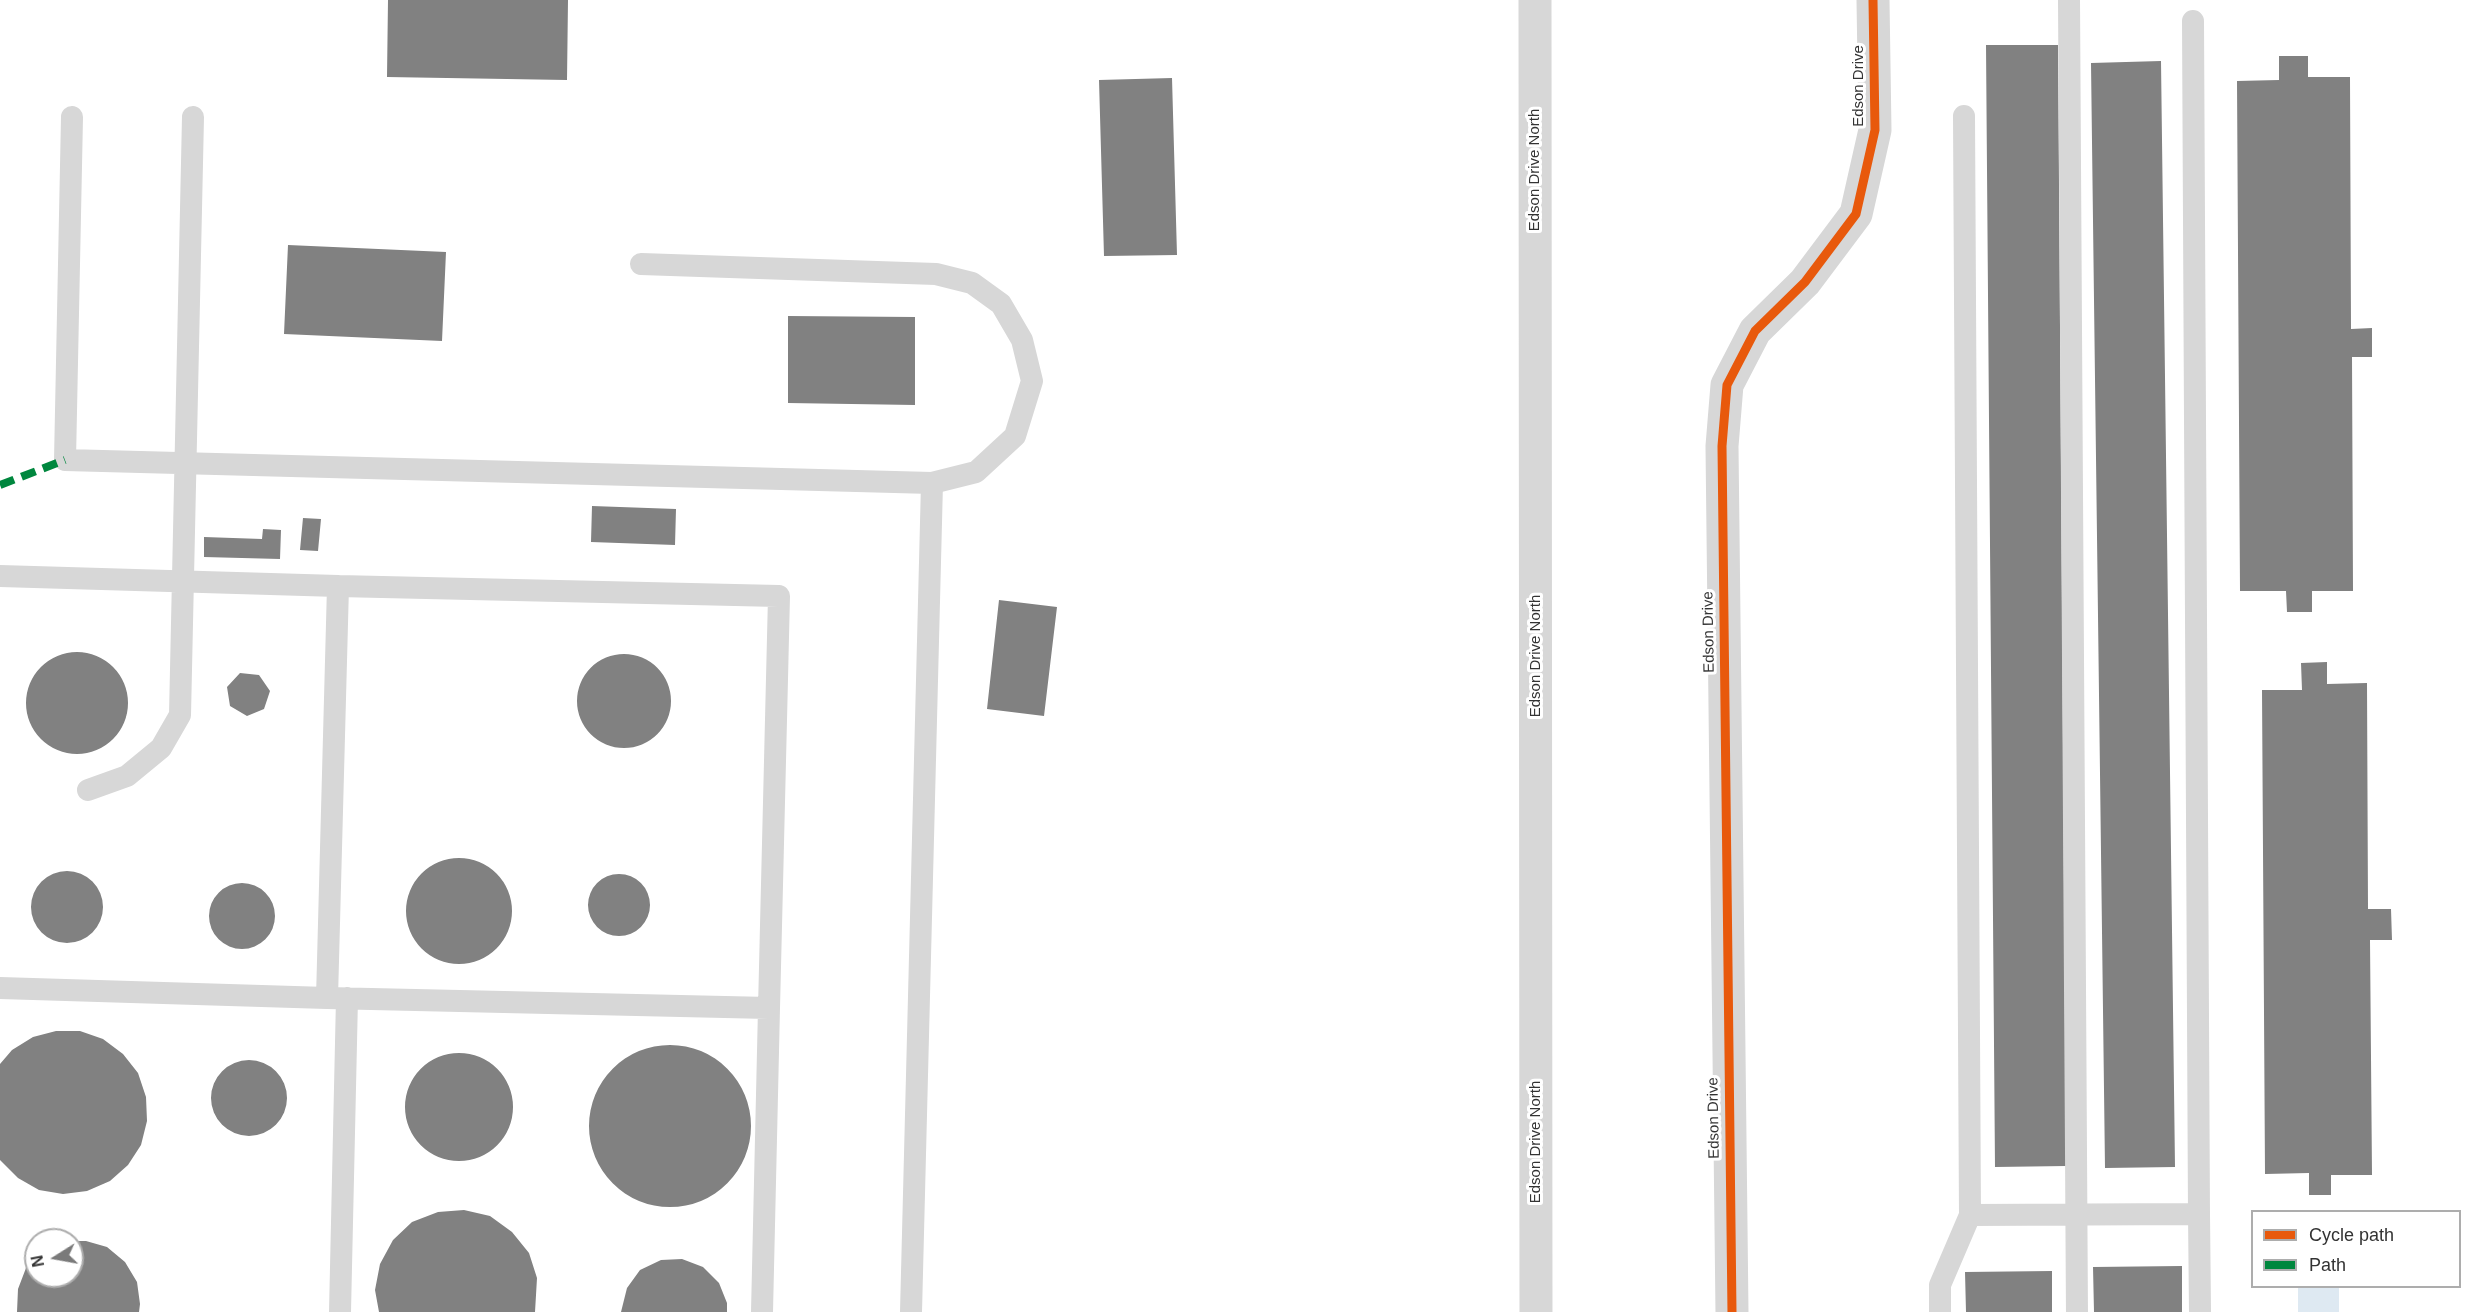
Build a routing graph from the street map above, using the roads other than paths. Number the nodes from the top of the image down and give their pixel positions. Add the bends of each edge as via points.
1 (1535, 0) edge
2 (1873, 0) edge
3 (2069, 0) edge
4 (2193, 21) dead end
5 (1964, 116) dead end
6 (72, 117) dead end
7 (193, 117) dead end
8 (641, 264) dead end
9 (185, 463) junction
10 (932, 483) junction
11 (0, 576) edge
12 (183, 581) junction
13 (338, 585) junction
14 (88, 790) dead end
15 (0, 988) edge
16 (337, 998) junction
17 (769, 1008) junction
18 (2076, 1214) junction
19 (2199, 1214) junction
20 (1971, 1215) junction
21 (340, 1312) edge
22 (762, 1312) edge
23 (911, 1312) edge
24 (1536, 1312) edge
25 (1732, 1312) edge
26 (1940, 1312) edge
27 (2077, 1312) edge
28 (2200, 1312) edge

1 - 24 street, Edson Drive North
2 - 25 street, Edson Drive via 1875,130 1856,214 1805,282 1755,331 1727,386 1722,446
3 - 18 lane
4 - 19 lane
5 - 20 lane
6 - 9 lane via 64,460
7 - 9 lane
8 - 10 lane via 936,274 972,283 1002,304 1022,340 1032,381 1015,436 976,472
9 - 10 lane
9 - 12 lane
10 - 23 lane
11 - 12 lane
12 - 13 lane
12 - 14 lane via 180,715 161,748 127,776
13 - 16 lane
13 - 17 lane via 778,596
15 - 16 lane
16 - 17 lane
16 - 21 lane
17 - 22 lane
18 - 19 lane
18 - 20 lane
18 - 27 lane
19 - 28 lane
20 - 26 lane via 1940,1285

